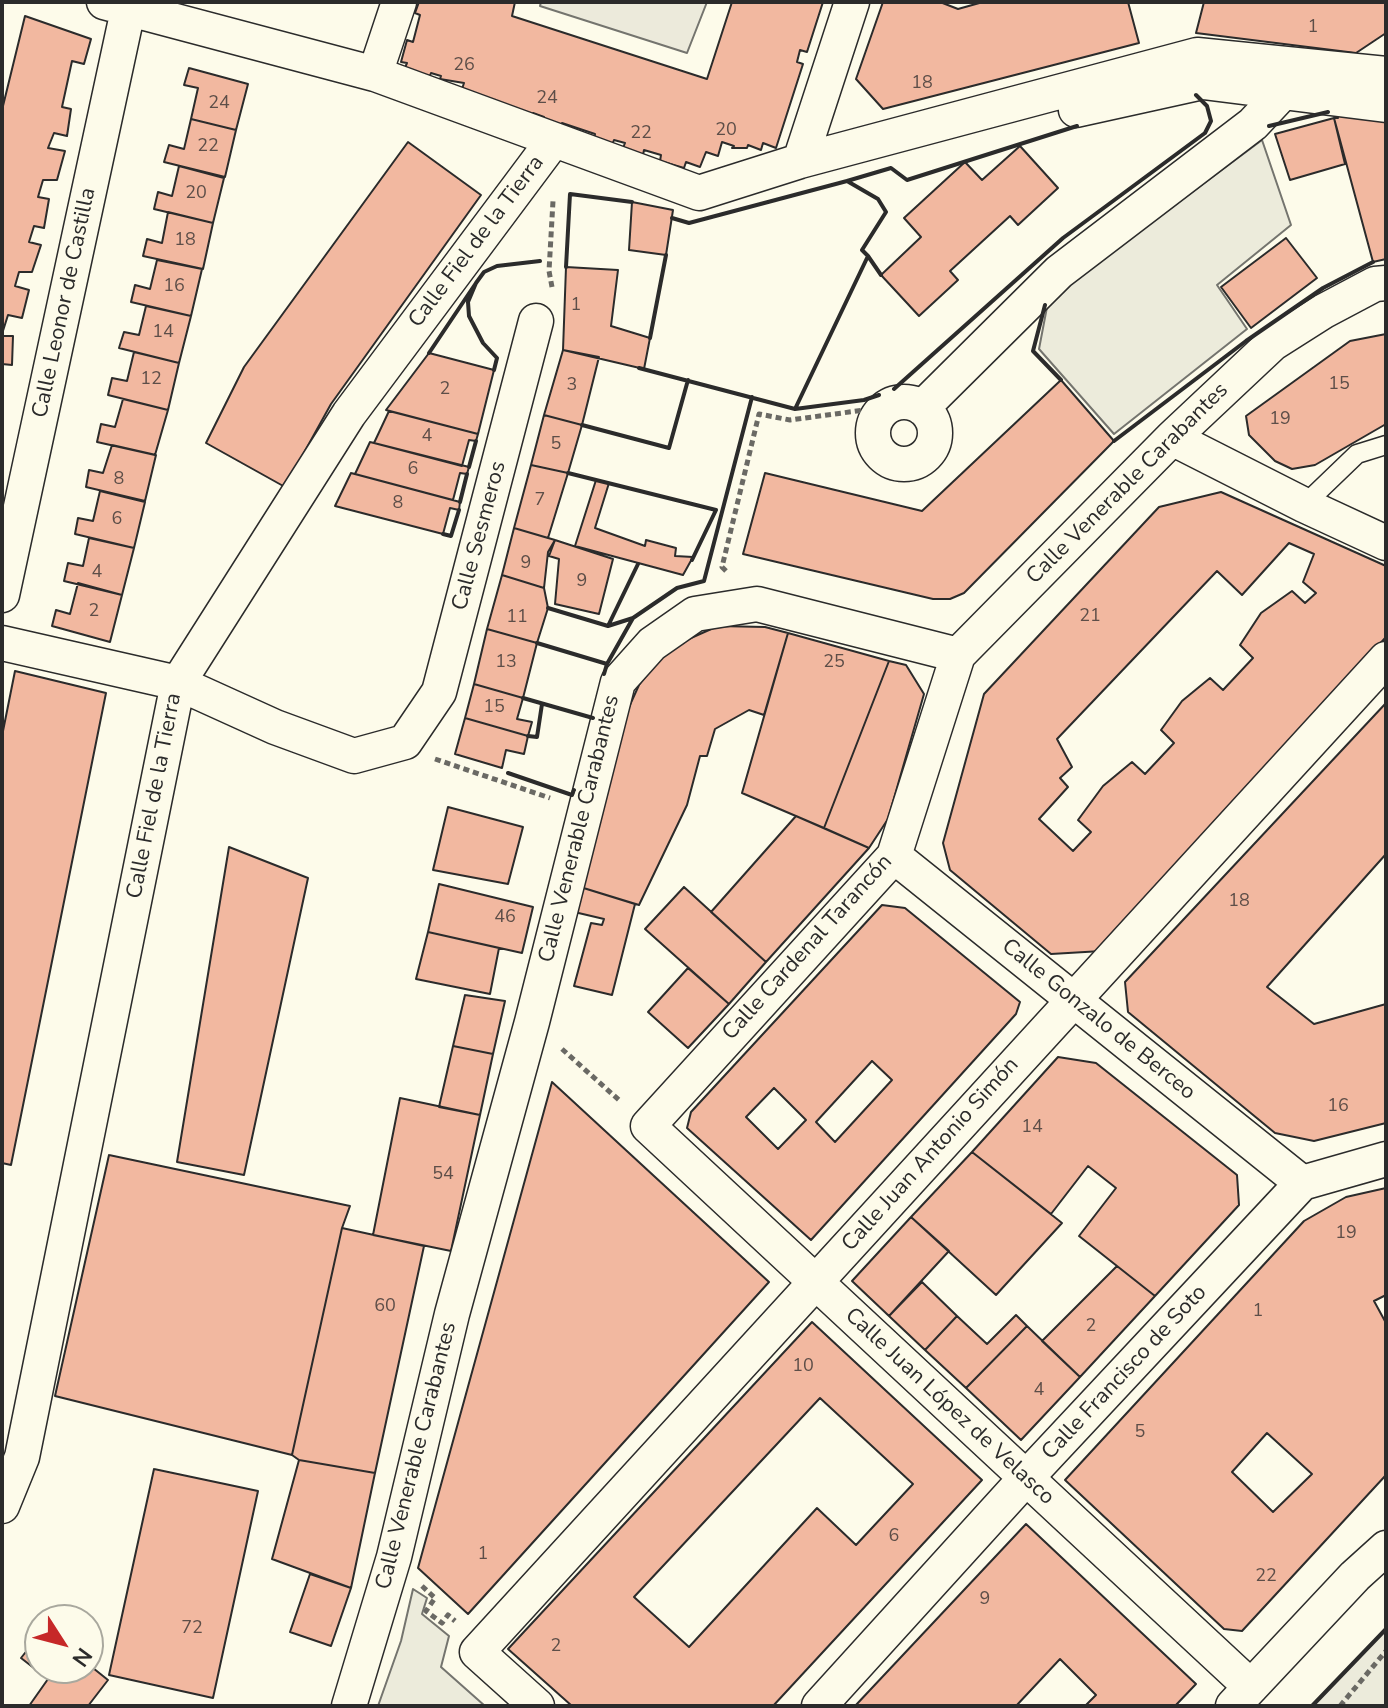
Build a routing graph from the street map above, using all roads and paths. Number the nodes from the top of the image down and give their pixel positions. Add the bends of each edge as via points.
1 (399, 2) edge
2 (852, 2) edge
3 (116, 6) edge
4 (375, 74) junction
5 (1386, 74) edge
6 (1283, 92) junction
7 (1386, 105) edge
8 (989, 111) junction
9 (553, 141) junction
10 (800, 161) junction
11 (553, 208) dead end
12 (549, 271) dead end
13 (1386, 283) edge
14 (536, 321) dead end
15 (887, 407) junction
16 (922, 408) junction
17 (1172, 438) junction
18 (1386, 445) edge
19 (1304, 505) junction
20 (1386, 543) edge
21 (722, 567) dead end
22 (2, 595) edge
23 (2, 643) edge
24 (958, 655) junction
25 (1386, 659) edge
26 (178, 683) junction
27 (443, 763) dead end
28 (560, 801) dead end
29 (894, 856) junction
30 (1073, 1000) junction
31 (532, 1022) junction
32 (648, 1126) junction
33 (1386, 1159) edge
34 (1302, 1183) junction
35 (815, 1282) junction
36 (1026, 1478) junction
37 (2, 1506) edge
38 (1386, 1548) edge
39 (418, 1583) dead end
40 (470, 1640) junction
41 (1386, 1651) edge
42 (1242, 1697) edge
43 (349, 1706) edge
44 (537, 1706) edge
45 (819, 1706) edge
46 (1340, 1706) edge

1 - 4 street
2 - 10 street
3 - 4 street
3 - 22 street, Calle Leonor de Castilla
4 - 9 street
5 - 8 street via 1197,55
6 - 7 street
6 - 8 street via 1203,82 1041,117
6 - 16 street via 1253,124 1059,272
8 - 10 street
9 - 10 street via 699,193
9 - 26 street, Calle Fiel de la Tierra via 349,414
11 - 12 path
13 - 17 street, Calle Venerable Carabantes via 1324,311 1272,344
14 - 26 street, Calle Sesmeros via 439,692 405,742 354,756
15 - 16 street via 904,402
15 - 16 street via 875,424 875,445 889,460 909,464 933,445 934,424
15 - 21 path via 790,420 759,414
17 - 19 street
17 - 24 street, Calle Venerable Carabantes
18 - 19 lane via 1357,454
19 - 20 street
23 - 26 street
24 - 29 street, Calle Cardenal Tarancón
24 - 31 street, Calle Venerable Carabantes via 757,604 695,614 652,644 618,682
25 - 30 street, Calle Juan Antonio Simón
26 - 37 street, Calle Fiel de la Tierra via 22,1457
27 - 28 path
29 - 30 street, Calle Gonzalo de Berceo
29 - 32 street, Calle Cardenal Tarancón
30 - 34 street, Calle Gonzalo de Berceo
30 - 35 street, Calle Juan Antonio Simón
31 - 32 path
31 - 43 street, Calle Venerable Carabantes via 452,1314 394,1557
32 - 35 street, Calle Juan López de Velasco
33 - 34 street
34 - 36 street, Calle Francisco de Soto
35 - 36 street, Calle Juan López de Velasco
35 - 40 street, Calle Juan Antonio Simón
36 - 42 street, Calle Juan López de Velasco
36 - 45 street, Calle Francisco de Soto
38 - 42 street
39 - 40 path via 435,1598 426,1611 442,1623 448,1615
40 - 44 street
41 - 46 path

